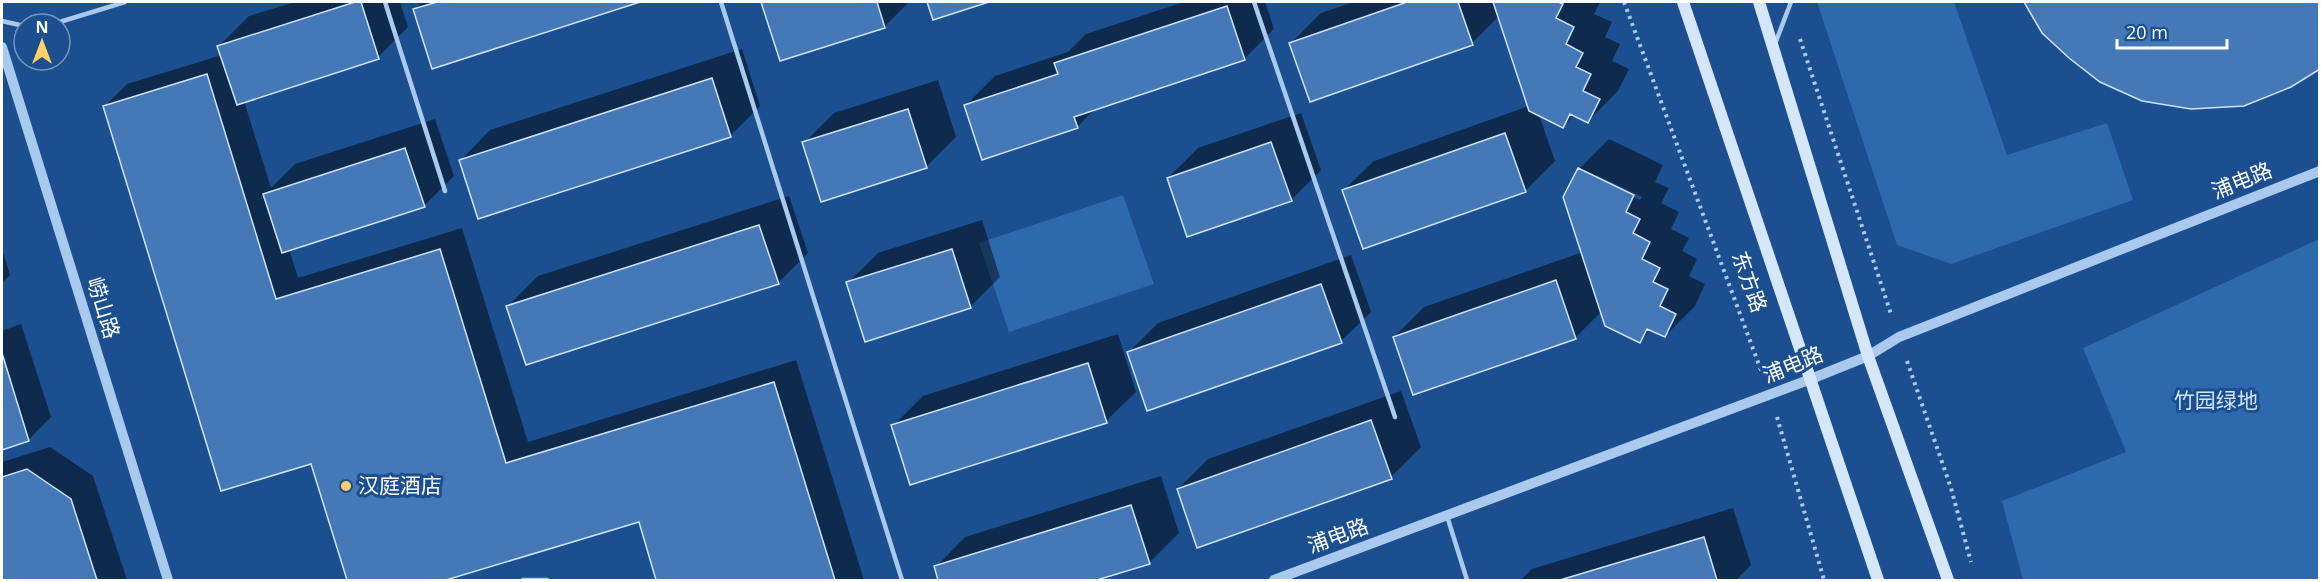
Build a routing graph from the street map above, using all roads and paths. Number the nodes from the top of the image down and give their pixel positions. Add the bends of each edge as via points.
1 (125, 2) edge
2 (385, 2) edge
3 (720, 2) edge
4 (1254, 2) edge
5 (1624, 2) edge
6 (1683, 2) edge
7 (1759, 2) edge
8 (1790, 4) edge
9 (72, 18) edge
10 (2, 47) edge
11 (1774, 49) junction
12 (2319, 171) edge
13 (445, 191) dead end
14 (1899, 337) junction
15 (1868, 356) junction
16 (1811, 379) junction
17 (1771, 395) junction
18 (1395, 417) dead end
19 (1447, 516) junction
20 (1973, 570) dead end
21 (168, 580) edge
22 (524, 580) edge
23 (547, 580) edge
24 (902, 580) edge
25 (1274, 580) edge
26 (1467, 580) edge
27 (1824, 580) edge
28 (1878, 580) edge
29 (1948, 580) edge

1 - 9 lane
2 - 13 lane
3 - 24 lane
4 - 18 lane
5 - 17 path, 东方路
6 - 16 main road, 东方路
7 - 11 main road
8 - 11 lane
8 - 14 path
10 - 21 street, 崂山路
11 - 15 main road
12 - 14 street, 浦电路
14 - 15 street, 浦电路
14 - 20 path via 1951,488
15 - 16 street, 浦电路
15 - 29 main road
16 - 17 street, 浦电路
16 - 28 main road, 东方路
17 - 19 street, 浦电路
17 - 27 path, 东方路
19 - 25 street, 浦电路
19 - 26 lane
22 - 23 lane

